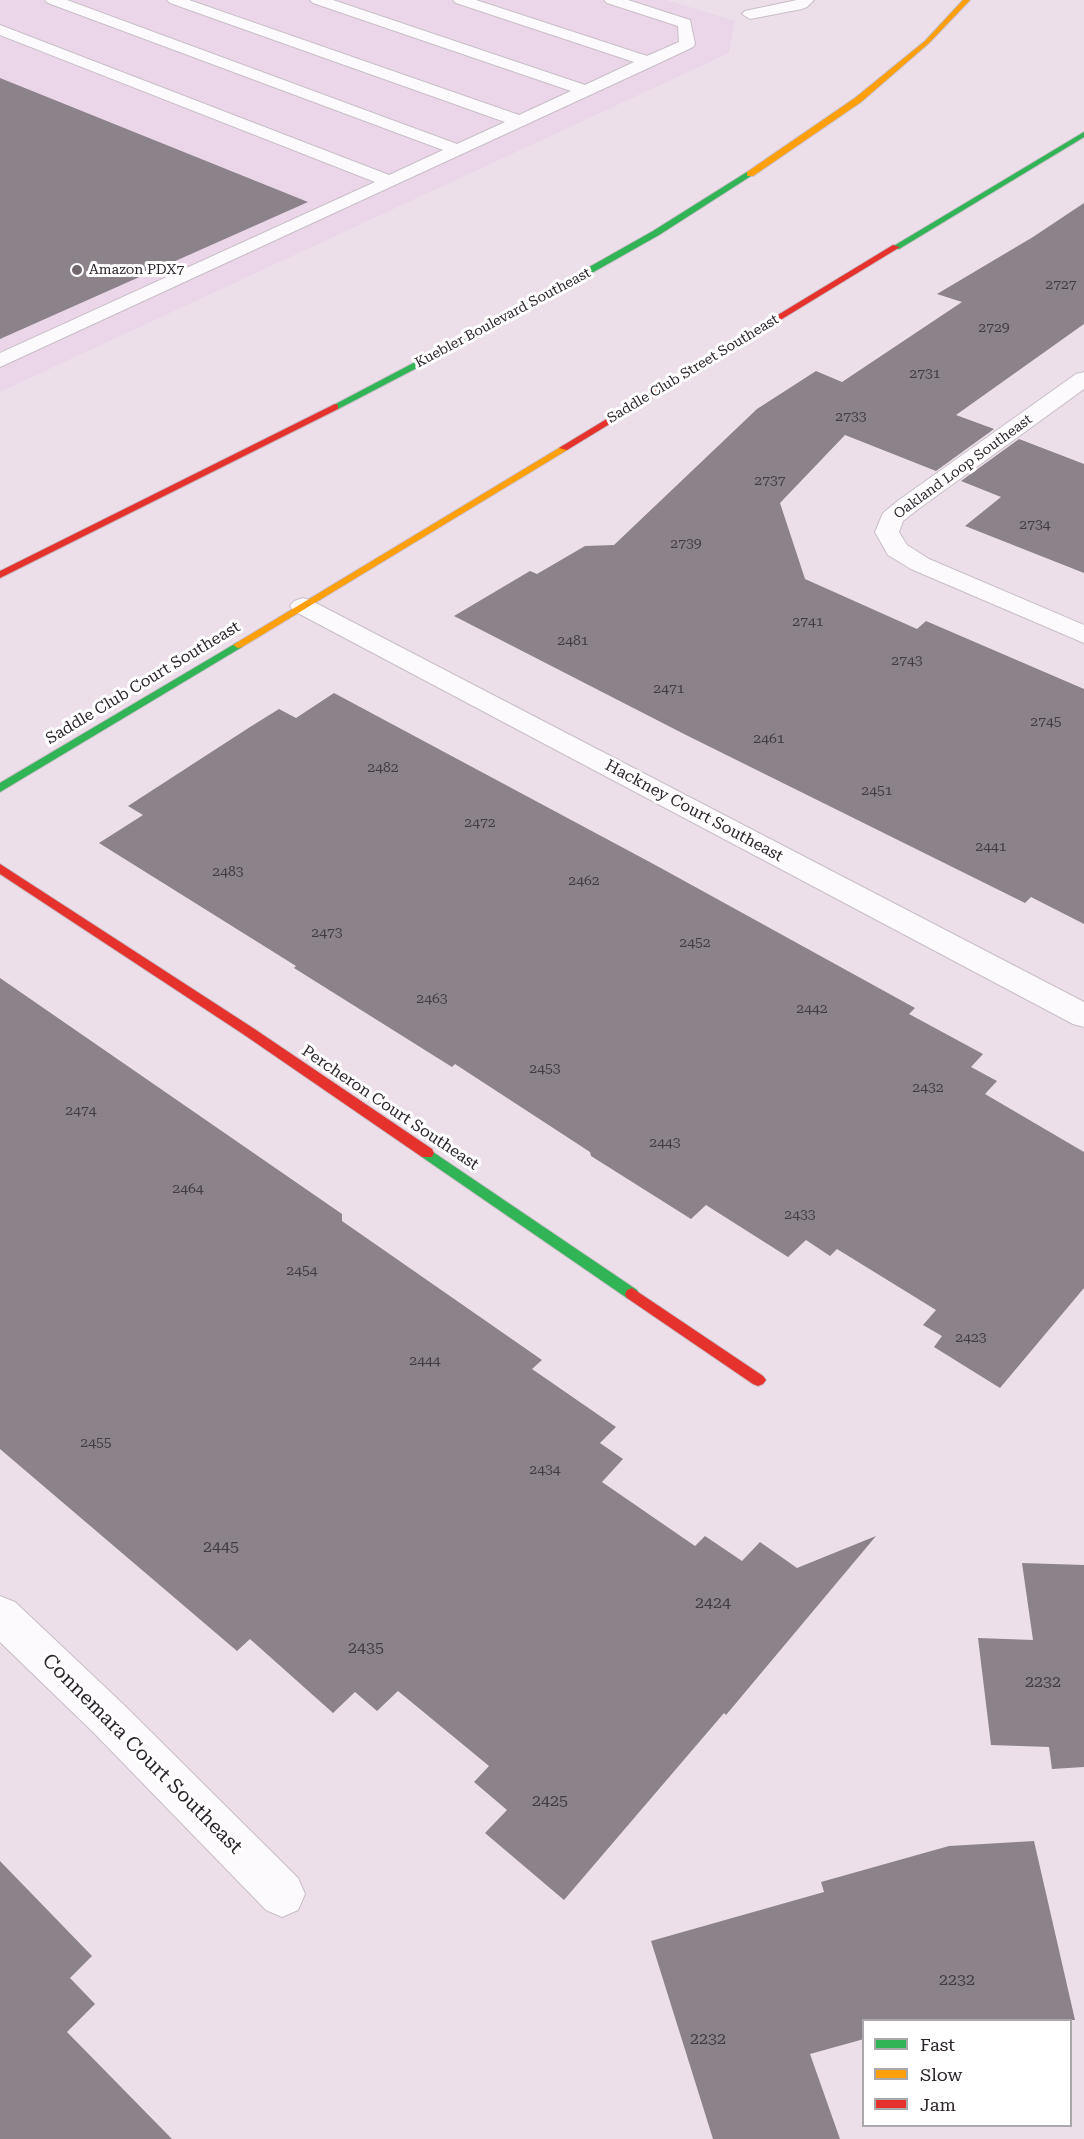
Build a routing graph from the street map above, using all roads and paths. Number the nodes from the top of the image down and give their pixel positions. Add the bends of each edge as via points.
1 (53, 0) edge
2 (174, 0) edge
3 (318, 0) edge
4 (461, 0) edge
5 (612, 0) edge
6 (806, 0) edge
7 (967, 0) edge
8 (750, 14) dead end
9 (0, 30) edge
10 (649, 62) junction
11 (586, 91) junction
12 (519, 121) junction
13 (1084, 134) edge
14 (458, 150) junction
15 (389, 181) junction
16 (0, 361) edge
17 (1084, 379) edge
18 (0, 575) edge
19 (303, 606) junction
20 (1084, 635) edge
21 (0, 788) edge
22 (0, 868) edge
23 (1084, 1016) edge
24 (758, 1380) dead end
25 (0, 1615) edge
26 (282, 1894) dead end

1 - 14 lane
2 - 12 lane
3 - 11 lane
4 - 10 lane
5 - 10 lane via 685,23 687,44
6 - 8 lane
7 - 18 street, Kuebler Boulevard Southeast via 927,42 858,100 768,163 656,233 385,382
9 - 15 lane
10 - 11 lane
11 - 12 lane
12 - 14 lane
13 - 19 street, Saddle Club Street Southeast
14 - 15 lane
15 - 16 lane
17 - 20 street, Oakland Loop Southeast via 908,504 892,518 887,532 897,550 920,564
19 - 21 street, Saddle Club Court Southeast
19 - 23 street, Hackney Court Southeast
22 - 24 street, Percheron Court Southeast via 248,1031
25 - 26 street, Connemara Court Southeast

